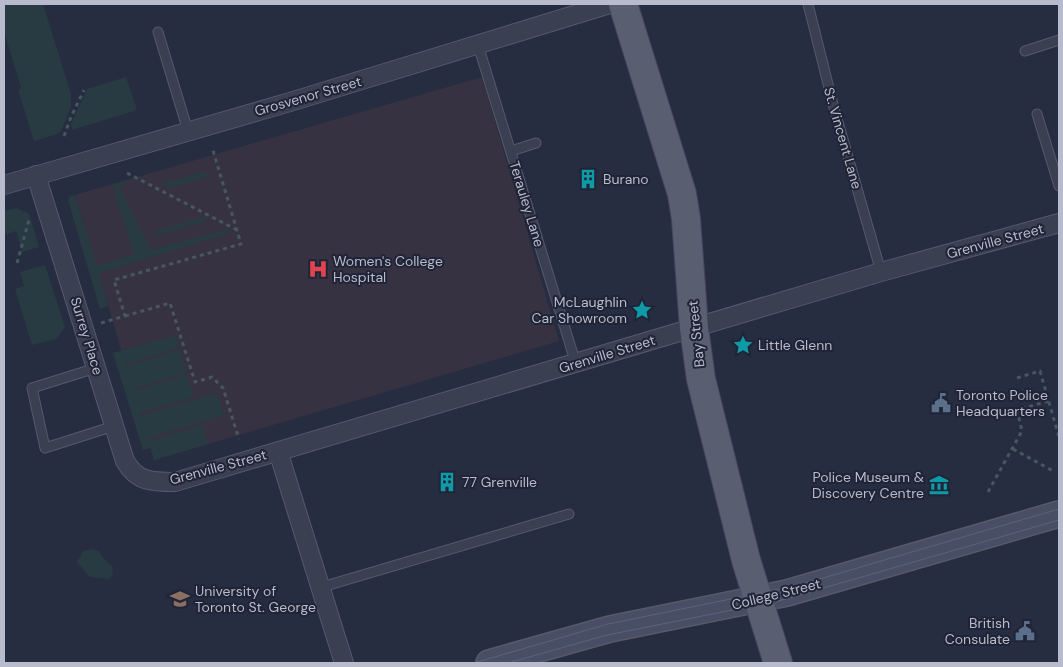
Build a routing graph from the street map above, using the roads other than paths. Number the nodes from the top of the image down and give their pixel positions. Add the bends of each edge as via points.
1 (610, 4) edge
2 (623, 4) edge
3 (808, 4) edge
4 (158, 32) dead end
5 (1059, 40) edge
6 (478, 45) junction
7 (1025, 51) dead end
8 (1037, 114) dead end
9 (188, 131) junction
10 (536, 143) dead end
11 (511, 151) junction
12 (36, 176) junction
13 (4, 185) edge
14 (1059, 186) edge
15 (1059, 223) edge
16 (881, 272) junction
17 (694, 328) junction
18 (576, 364) junction
19 (96, 368) junction
20 (114, 426) junction
21 (278, 451) junction
22 (154, 482) joint
23 (569, 514) dead end
24 (1059, 514) edge
25 (322, 587) junction
26 (758, 600) junction
27 (548, 655) edge
28 (344, 663) edge
29 (489, 663) edge
30 (778, 663) edge

1 - 6 street, Grosvenor Street
2 - 17 main road, Bay Street via 682,194
3 - 16 lane, St. Vincent Lane
4 - 9 lane
5 - 7 lane
6 - 9 street, Grosvenor Street
6 - 11 lane, Terauley Lane
8 - 14 lane
9 - 12 street, Grosvenor Street
10 - 11 lane
11 - 18 lane, Terauley Lane
12 - 13 street, Grosvenor Street
12 - 19 street, Surrey Place
15 - 16 street, Grenville Street
16 - 17 street, Grenville Street
17 - 18 street, Grenville Street
17 - 26 main road, Bay Street via 701,379
18 - 21 street, Grenville Street
19 - 20 street, Surrey Place
19 - 20 lane via 32,388 44,448
20 - 22 street, Surrey Place via 130,470 138,477
21 - 22 street, Grenville Street via 175,482
21 - 25 street
23 - 25 lane
24 - 26 main road, College Street
25 - 28 street
26 - 27 main road, College Street via 610,629
26 - 30 main road, Bay Street
27 - 29 main road, College Street

